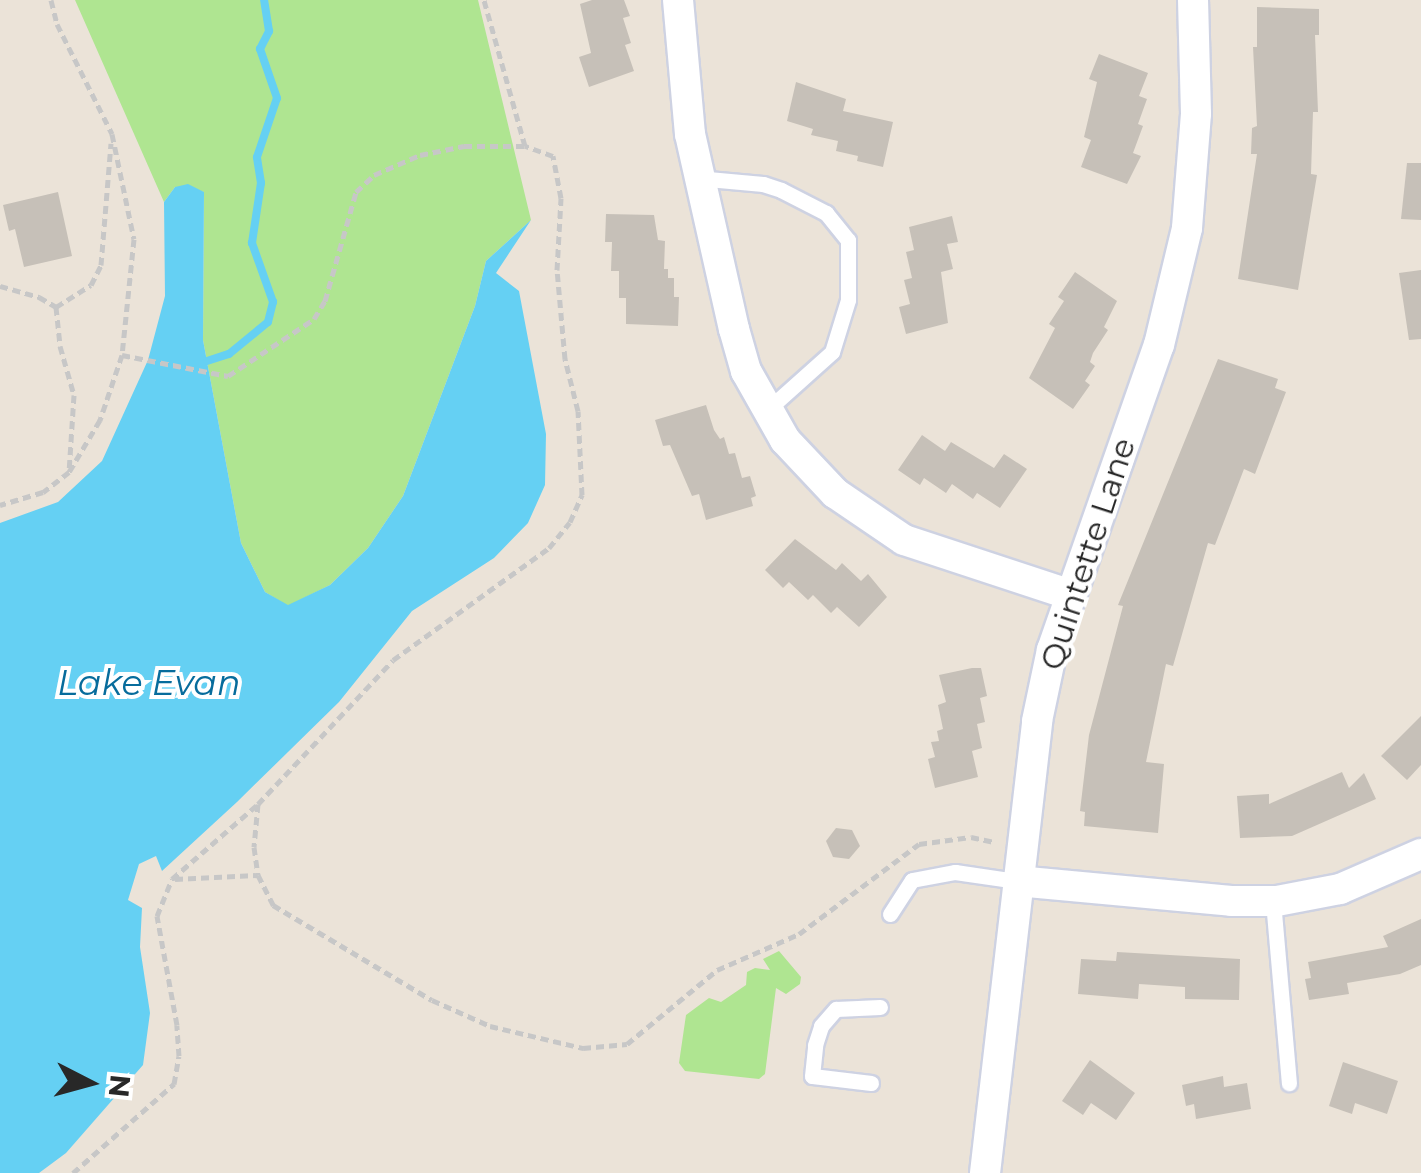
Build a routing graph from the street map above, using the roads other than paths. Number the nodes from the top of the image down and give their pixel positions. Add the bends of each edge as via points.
1 (678, 0) edge
2 (1193, 0) edge
3 (698, 178) junction
4 (766, 411) junction
5 (1068, 594) junction
6 (1421, 854) edge
7 (1017, 881) junction
8 (1273, 901) junction
9 (890, 914) dead end
10 (880, 1007) dead end
11 (872, 1083) dead end
12 (1289, 1083) dead end
13 (985, 1173) edge

1 - 3 street
2 - 5 street, Quintette Lane via 1196,114 1179,275
3 - 4 street via 742,357
3 - 4 lane via 782,190 826,213 848,240 848,300 832,352
4 - 5 street via 806,466 862,516 904,540
5 - 7 street, Quintette Lane via 1037,721
6 - 8 street via 1340,890
7 - 8 street
7 - 9 lane via 955,872 912,880
7 - 13 street, Quintette Lane
8 - 12 lane
10 - 11 lane via 836,1009 815,1045 812,1076

